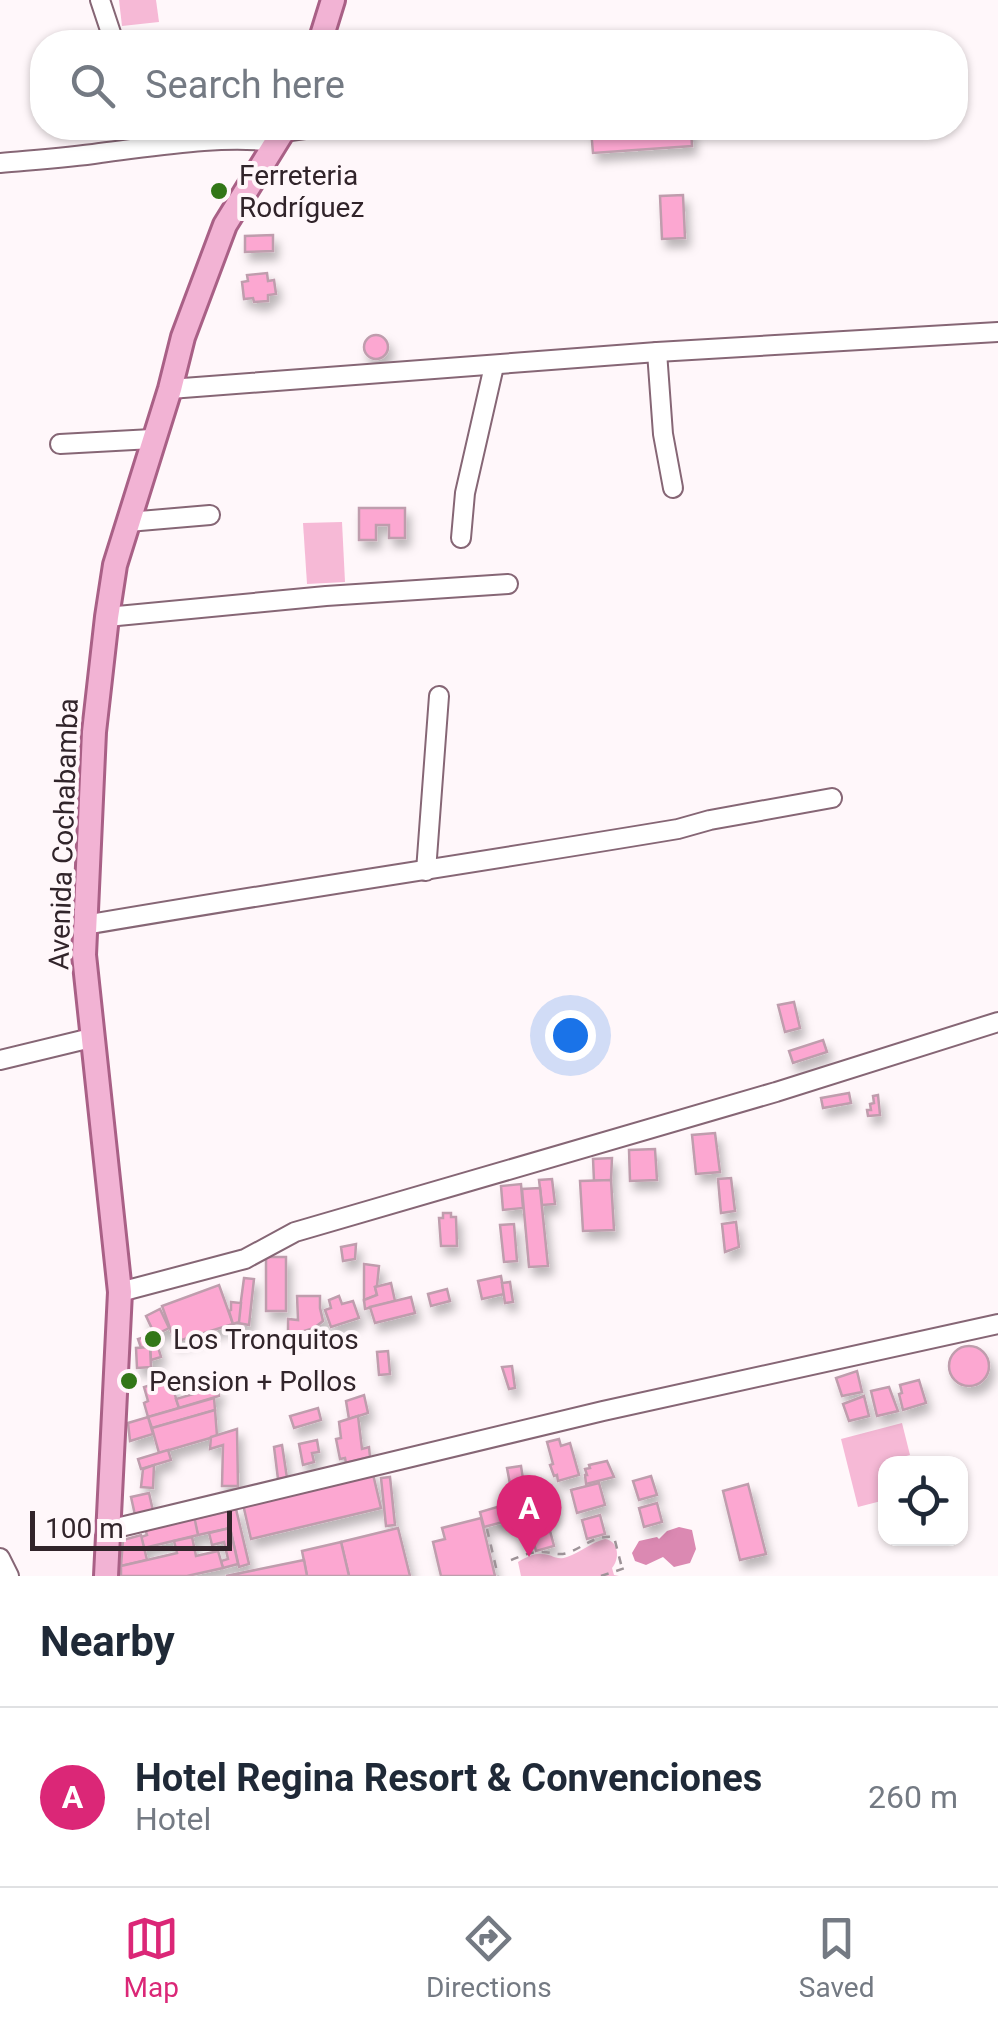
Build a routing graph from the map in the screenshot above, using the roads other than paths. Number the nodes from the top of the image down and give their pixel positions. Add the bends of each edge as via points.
1 (100, 0) edge
2 (333, 0) edge
3 (110, 30) edge
4 (324, 30) edge
5 (153, 140) edge
6 (237, 140) edge
7 (278, 140) edge
8 (156, 146) junction
9 (0, 163) edge
10 (998, 332) edge
11 (657, 352) junction
12 (494, 366) junction
13 (170, 389) junction
14 (152, 439) junction
15 (60, 444) dead end
16 (673, 488) dead end
17 (210, 515) dead end
18 (128, 522) junction
19 (461, 538) dead end
20 (508, 584) dead end
21 (107, 617) junction
22 (439, 696) dead end
23 (832, 798) dead end
24 (426, 871) junction
25 (86, 925) junction
26 (998, 1022) edge
27 (91, 1038) junction
28 (0, 1060) edge
29 (120, 1292) junction
30 (998, 1324) edge
31 (108, 1530) junction
32 (0, 1558) edge
33 (9, 1576) edge
34 (106, 1576) edge

1 - 3 street
2 - 4 main road
5 - 8 street
6 - 8 street
7 - 13 main road, Avenida Cochabamba via 224,225
8 - 9 street
10 - 11 street
11 - 12 street
11 - 16 street
12 - 13 street
12 - 19 street
13 - 14 main road, Avenida Cochabamba
14 - 15 street
14 - 18 main road, Avenida Cochabamba
17 - 18 street
18 - 21 main road, Avenida Cochabamba
20 - 21 street
21 - 25 main road, Avenida Cochabamba via 94,732
22 - 24 street
23 - 24 street
24 - 25 street
25 - 27 main road, Avenida Cochabamba
26 - 29 street via 295,1232 245,1260
27 - 28 street
27 - 29 main road, Avenida Cochabamba
29 - 31 main road, Avenida Cochabamba
30 - 31 street via 603,1410
31 - 34 main road, Avenida Cochabamba
32 - 33 street

